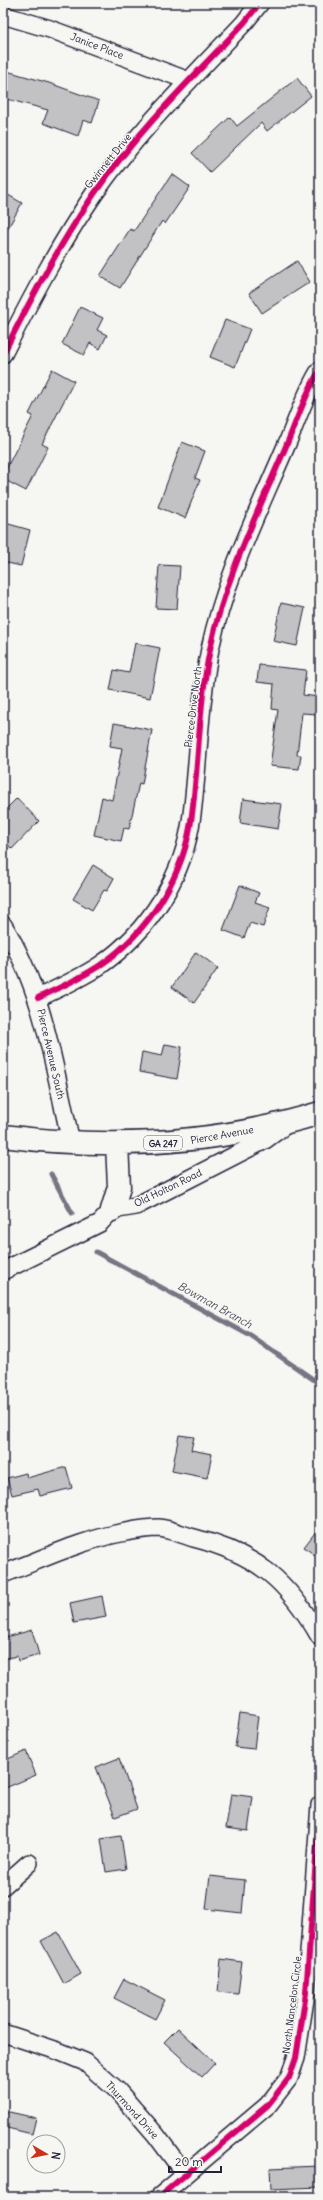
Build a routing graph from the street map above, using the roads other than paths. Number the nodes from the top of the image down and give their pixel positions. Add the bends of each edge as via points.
1 (260, 3) edge
2 (3, 15) edge
3 (190, 81) junction
4 (3, 354) edge
5 (320, 370) edge
6 (3, 925) edge
7 (38, 998) junction
8 (320, 1113) edge
9 (289, 1123) junction
10 (3, 1136) edge
11 (71, 1142) junction
12 (116, 1144) junction
13 (112, 1210) junction
14 (3, 1271) edge
15 (3, 1574) edge
16 (320, 1637) edge
17 (320, 1805) edge
18 (29, 1863) dead end
19 (3, 1886) edge
20 (3, 2033) edge
21 (185, 2174) junction
22 (159, 2197) edge

1 - 3 street, Gwinnett Drive
2 - 3 street, Janice Place via 50,29
3 - 4 street, Gwinnett Drive via 95,192 67,234
5 - 7 street, Pierce Drive North via 236,562 210,649 192,816 186,844 173,880 147,921 128,943 77,980
6 - 7 street, Pierce Avenue South via 12,939
7 - 11 street, Pierce Avenue South
8 - 9 main road, Pierce Avenue / GA 247
9 - 12 main road, Pierce Avenue / GA 247 via 181,1142
9 - 13 street, Old Holton Road via 264,1140 136,1206
10 - 11 main road, Pierce Avenue / GA 247
11 - 12 main road, Pierce Avenue / GA 247
12 - 13 main road via 119,1187
13 - 14 street via 100,1222
15 - 16 street via 100,1538 159,1528 213,1543 254,1560 286,1588 305,1611
17 - 21 street, North Nancelon Circle via 306,1993 296,2058 289,2078 268,2105
18 - 19 street
20 - 21 street, Thurmond Drive via 85,2062 118,2091
21 - 22 street, North Nancelon Circle

